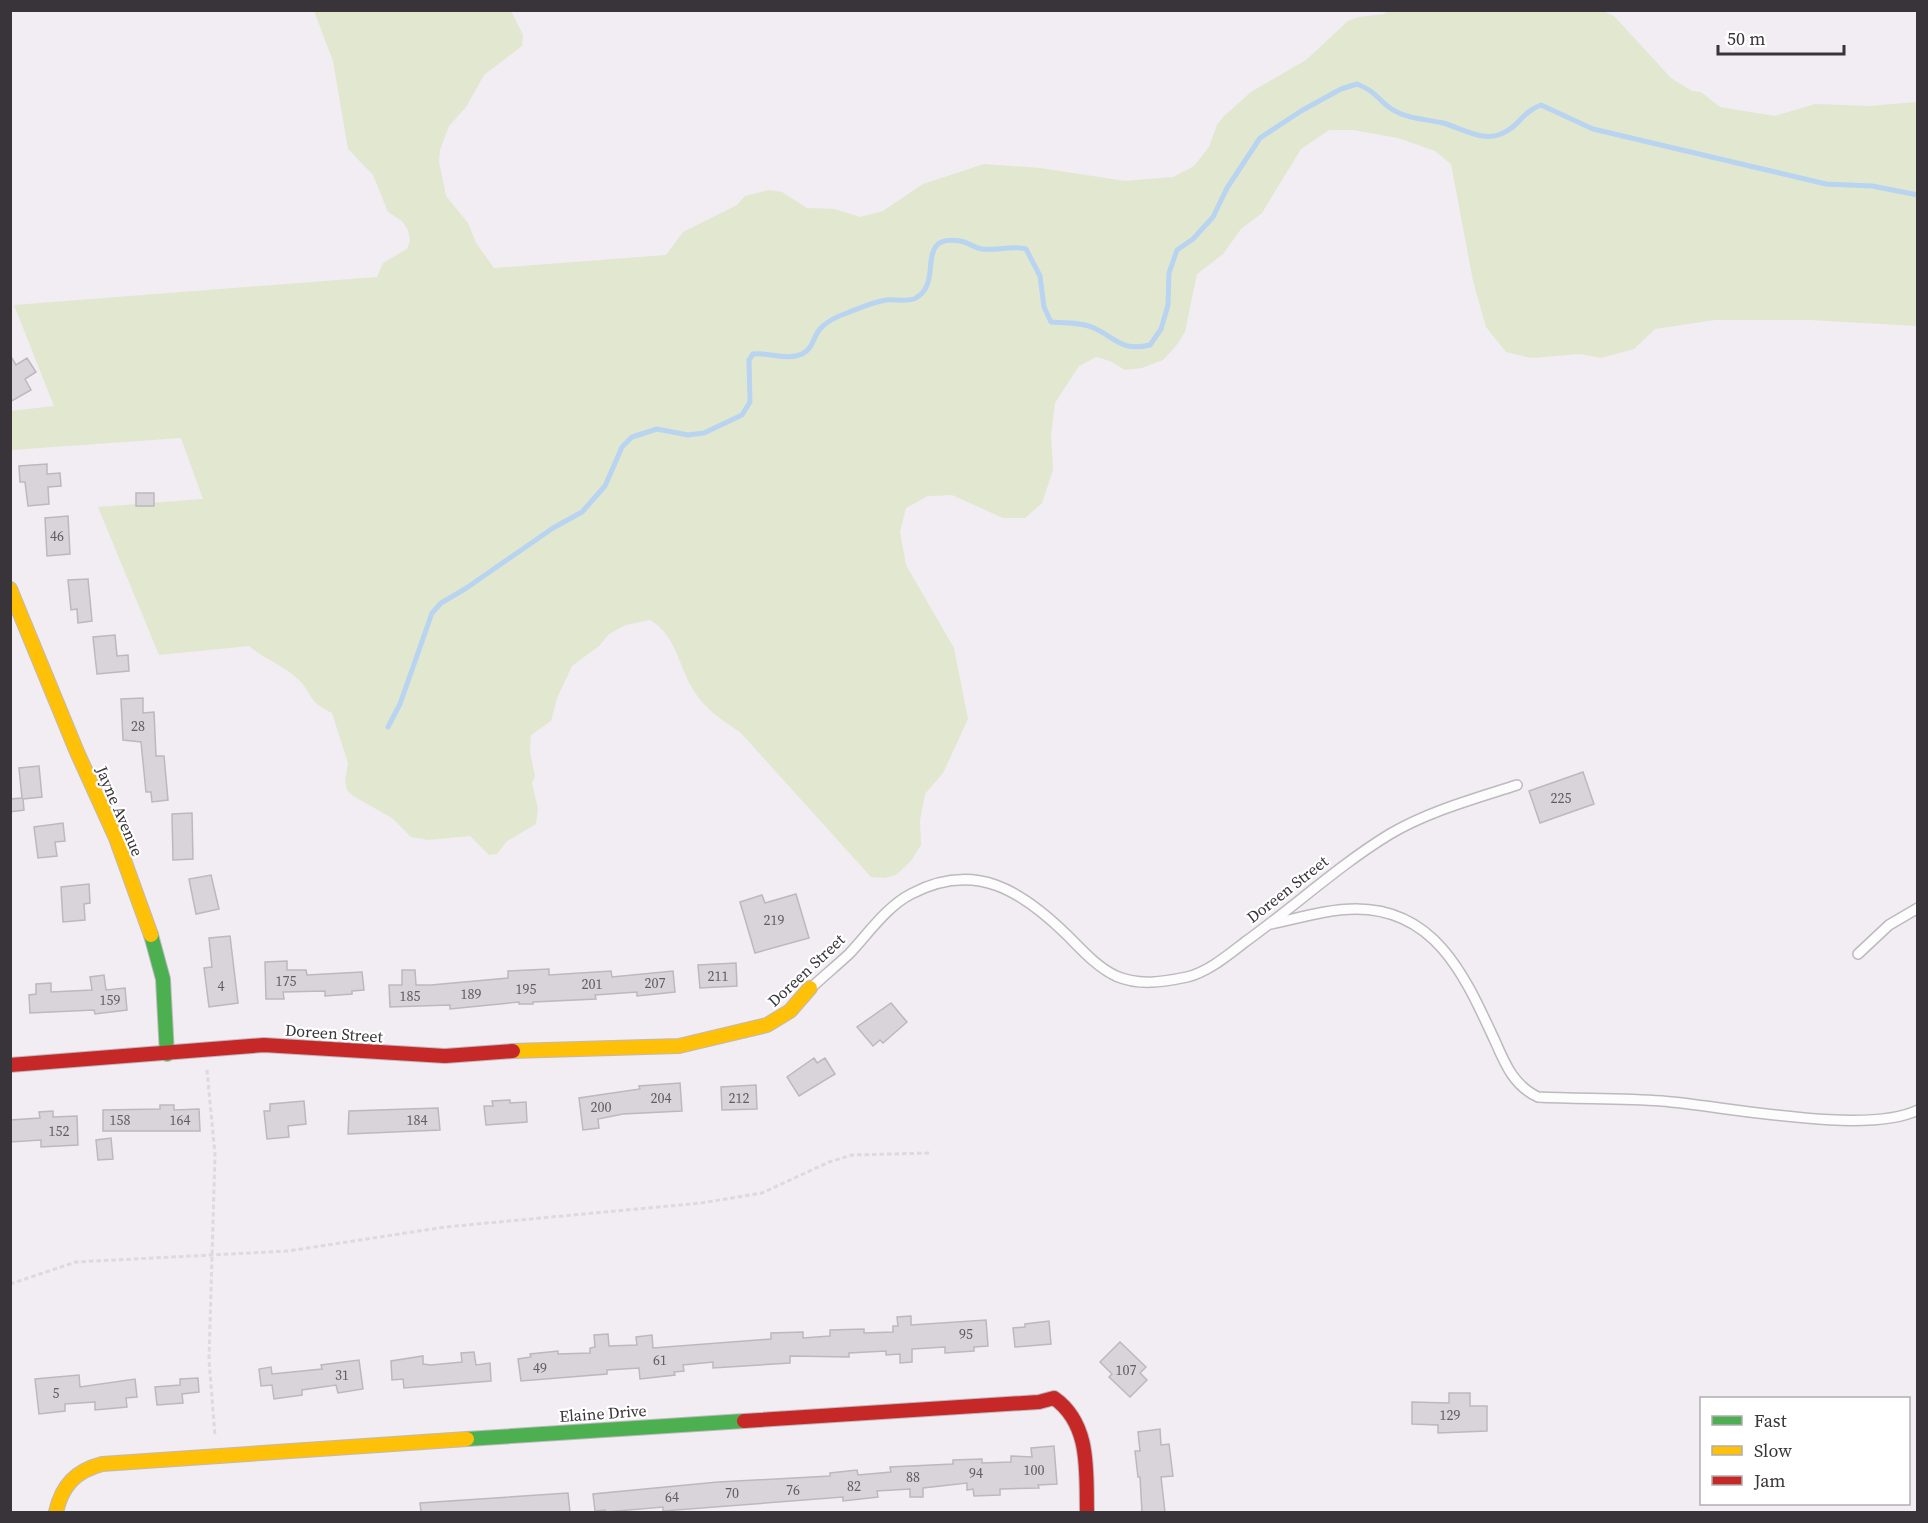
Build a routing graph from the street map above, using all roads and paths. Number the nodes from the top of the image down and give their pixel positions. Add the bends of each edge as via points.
1 (10, 589) edge
2 (1517, 785) dead end
3 (1917, 908) edge
4 (1269, 924) junction
5 (1858, 954) dead end
6 (810, 988) joint
7 (205, 1050) junction
8 (167, 1054) junction
9 (10, 1065) edge
10 (1917, 1110) edge
11 (931, 1153) dead end
12 (211, 1255) junction
13 (10, 1284) edge
14 (216, 1455) junction
15 (56, 1512) edge
16 (1087, 1512) edge

1 - 8 street, Jayne Avenue via 146,917 163,979
2 - 4 lane, Doreen Street via 1424,816 1390,834
3 - 5 lane via 1889,925
4 - 6 lane, Doreen Street via 1219,961 1191,976 1137,982 1115,976 1095,963 1040,910 1006,887 973,881 943,882 897,903
4 - 10 lane via 1356,909 1378,910 1408,921 1445,949 1475,996 1507,1069 1527,1092 1538,1097 1662,1101 1829,1119 1878,1120
6 - 7 street, Doreen Street via 790,1011 767,1025 679,1046 445,1056 264,1045
7 - 8 street, Doreen Street
7 - 12 path via 215,1155
8 - 9 street, Doreen Street
11 - 12 path via 852,1155 762,1194 712,1202 446,1227 288,1251
12 - 13 path via 76,1262
12 - 14 path via 210,1360
14 - 15 street, Elaine Drive via 90,1466 67,1481
14 - 16 street, Elaine Drive via 1054,1398 1073,1413 1079,1430

